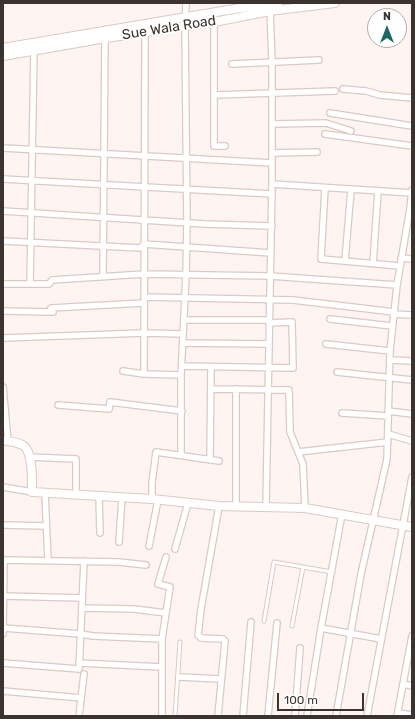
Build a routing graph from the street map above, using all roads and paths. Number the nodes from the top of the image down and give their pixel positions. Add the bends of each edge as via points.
1 (186, 3) edge
2 (335, 3) edge
3 (240, 5) edge
4 (272, 6) edge
5 (213, 12) junction
6 (185, 17) junction
7 (214, 22) junction
8 (185, 27) junction
9 (144, 33) junction
10 (105, 35) junction
11 (33, 47) junction
12 (3, 48) edge
13 (3, 56) edge
14 (319, 60) dead end
15 (272, 62) junction
16 (232, 64) dead end
17 (343, 89) dead end
18 (335, 91) dead end
19 (272, 93) junction
20 (215, 95) junction
21 (412, 98) edge
22 (330, 113) dead end
23 (272, 124) junction
24 (412, 126) edge
25 (351, 131) dead end
26 (325, 134) dead end
27 (225, 146) dead end
28 (412, 146) edge
29 (3, 148) edge
30 (32, 150) junction
31 (317, 152) dead end
32 (273, 153) junction
33 (104, 154) junction
34 (145, 157) junction
35 (186, 159) junction
36 (272, 163) junction
37 (3, 179) edge
38 (31, 181) junction
39 (272, 184) junction
40 (103, 185) junction
41 (145, 188) junction
42 (325, 188) junction
43 (186, 190) junction
44 (351, 190) junction
45 (412, 190) edge
46 (378, 191) junction
47 (412, 193) edge
48 (272, 194) junction
49 (3, 211) edge
50 (31, 212) junction
51 (103, 217) junction
52 (144, 219) junction
53 (187, 222) junction
54 (272, 226) junction
55 (3, 241) edge
56 (30, 242) junction
57 (144, 244) junction
58 (103, 247) junction
59 (186, 247) junction
60 (271, 253) junction
61 (401, 258) junction
62 (412, 259) edge
63 (345, 261) junction
64 (373, 264) junction
65 (400, 266) junction
66 (144, 274) junction
67 (186, 275) junction
68 (103, 276) junction
69 (270, 276) junction
70 (3, 284) edge
71 (30, 284) junction
72 (397, 285) junction
73 (185, 299) junction
74 (269, 299) junction
75 (144, 300) junction
76 (3, 311) edge
77 (394, 313) junction
78 (412, 315) edge
79 (330, 319) dead end
80 (184, 320) junction
81 (269, 321) junction
82 (392, 326) junction
83 (144, 333) junction
84 (183, 334) junction
85 (3, 338) edge
86 (183, 343) junction
87 (268, 344) junction
88 (326, 344) dead end
89 (390, 351) junction
90 (390, 360) junction
91 (412, 361) edge
92 (182, 366) junction
93 (211, 367) junction
94 (268, 367) junction
95 (123, 371) dead end
96 (337, 372) dead end
97 (144, 374) junction
98 (181, 375) junction
99 (389, 378) junction
100 (412, 380) edge
101 (3, 387) edge
102 (211, 389) junction
103 (236, 389) junction
104 (267, 390) junction
105 (58, 405) dead end
106 (182, 411) junction
107 (342, 413) dead end
108 (388, 414) junction
109 (412, 414) edge
110 (388, 434) junction
111 (5, 441) edge
112 (412, 441) edge
113 (388, 442) junction
114 (298, 452) junction
115 (181, 456) junction
116 (30, 457) junction
117 (210, 460) junction
118 (219, 461) dead end
119 (412, 477) edge
120 (3, 487) edge
121 (32, 492) junction
122 (45, 492) junction
123 (76, 494) junction
124 (99, 496) junction
125 (122, 497) junction
126 (155, 499) junction
127 (188, 503) junction
128 (219, 506) junction
129 (236, 507) junction
130 (266, 507) junction
131 (305, 508) junction
132 (342, 514) junction
133 (373, 519) junction
134 (3, 525) edge
135 (402, 525) junction
136 (46, 526) junction
137 (412, 527) edge
138 (100, 533) dead end
139 (119, 542) dead end
140 (149, 546) dead end
141 (175, 549) dead end
142 (166, 557) dead end
143 (4, 560) edge
144 (48, 560) junction
145 (84, 561) junction
146 (146, 565) dead end
147 (303, 567) junction
148 (332, 572) junction
149 (4, 596) junction
150 (82, 598) junction
151 (82, 608) junction
152 (166, 613) junction
153 (264, 621) dead end
154 (251, 622) dead end
155 (277, 623) dead end
156 (292, 626) dead end
157 (322, 628) junction
158 (3, 631) edge
159 (351, 633) junction
160 (81, 634) junction
161 (412, 636) edge
162 (162, 639) junction
163 (381, 639) junction
164 (180, 642) dead end
165 (300, 648) dead end
166 (3, 663) edge
167 (79, 663) junction
168 (162, 666) junction
169 (84, 674) dead end
170 (179, 677) junction
171 (221, 679) junction
172 (403, 684) junction
173 (412, 686) edge
174 (3, 691) edge
175 (81, 698) junction
176 (398, 715) edge
177 (412, 715) edge
178 (79, 716) edge
179 (162, 716) edge
180 (175, 716) edge
181 (218, 716) edge
182 (243, 716) edge
183 (268, 716) edge
184 (295, 716) edge
185 (307, 716) edge
186 (336, 716) edge
187 (367, 716) edge

1 - 6 street
2 - 4 street, Sue Wala Road
3 - 4 street
3 - 5 street
4 - 7 street, Sue Wala Road
4 - 15 street
5 - 6 street
5 - 7 street
6 - 8 street
6 - 10 street
7 - 8 street, Sue Wala Road
7 - 20 street
8 - 9 street, Sue Wala Road
8 - 35 street
9 - 10 street, Sue Wala Road
9 - 34 street
10 - 11 street, Sue Wala Road
10 - 33 street
11 - 12 street
11 - 13 street, Sue Wala Road
11 - 30 street
14 - 15 street
15 - 16 street
15 - 19 street
17 - 21 street
18 - 19 street
19 - 20 street
19 - 23 street
20 - 27 street via 214,146
22 - 24 street
23 - 25 street via 326,123
23 - 32 street
26 - 28 street
29 - 30 street
30 - 33 street
30 - 38 street
31 - 32 street
32 - 36 street
33 - 34 street
33 - 40 street
34 - 35 street
34 - 41 street
35 - 36 street
35 - 43 street
36 - 39 street
37 - 38 street
38 - 40 street
38 - 50 street
39 - 42 street
39 - 48 street
40 - 41 street
40 - 51 street
41 - 43 street
41 - 52 street
42 - 44 street
42 - 63 street via 321,258
43 - 48 street
43 - 53 street
44 - 46 street
44 - 63 street
45 - 47 street
46 - 47 street
46 - 64 street
47 - 61 street
48 - 54 street
49 - 50 street
50 - 51 street
50 - 56 street
51 - 52 street
51 - 58 street
52 - 53 street
52 - 57 street
53 - 54 street
53 - 59 street
54 - 60 street
55 - 56 street
56 - 58 street
56 - 71 street
57 - 58 street via 140,248
57 - 59 street
57 - 66 street
58 - 68 street
59 - 60 street
59 - 67 street
60 - 69 street
61 - 62 street
61 - 65 street
63 - 64 street
64 - 65 street
65 - 72 street
66 - 67 street
66 - 68 street
66 - 75 street
67 - 69 street
67 - 73 street
68 - 71 street via 52,280 49,284
69 - 72 street
69 - 74 street
70 - 71 street
72 - 77 street
73 - 74 street
73 - 75 street
73 - 80 street
74 - 77 street
74 - 81 street
75 - 76 street via 52,308 53,312
75 - 83 street
77 - 78 street
77 - 82 street
79 - 82 street
80 - 81 street
80 - 84 street
81 - 87 street
81 - 94 street via 292,322 293,368
82 - 89 street
83 - 84 street
83 - 85 street
83 - 97 street
84 - 86 street
86 - 87 street
86 - 92 street
87 - 94 street
88 - 89 street
89 - 90 street
90 - 91 street
90 - 99 street
92 - 93 street
92 - 98 street
93 - 94 street
93 - 102 street
94 - 104 street
95 - 97 street
96 - 99 street
97 - 98 street
98 - 106 street
99 - 100 street
99 - 108 street
101 - 111 street
102 - 103 street
102 - 117 street
103 - 104 street
103 - 129 street
104 - 114 street via 289,390 290,432
104 - 130 street
105 - 106 street via 108,409 110,402
106 - 115 street
107 - 108 street
108 - 109 street
108 - 110 street
110 - 112 street
110 - 113 street
111 - 116 street via 24,446
113 - 114 street
113 - 133 street via 385,471
114 - 131 street via 303,464
115 - 117 street
115 - 126 street via 156,452 152,483
116 - 121 street
116 - 123 street via 76,459
117 - 118 street
119 - 135 street
120 - 121 street
121 - 122 street
122 - 123 street
122 - 136 street
123 - 124 street
124 - 125 street
124 - 138 street
125 - 126 street
125 - 139 street
126 - 127 street
126 - 140 street
127 - 128 street
127 - 141 street
128 - 129 street
128 - 171 street via 198,635 201,638 225,641
129 - 130 street
130 - 131 street
131 - 132 street
132 - 133 street
132 - 148 street
133 - 135 street
133 - 159 street
134 - 136 street
135 - 137 street
135 - 163 street
136 - 144 street
142 - 152 street via 158,584 170,588
143 - 144 street
143 - 149 street
144 - 145 street
145 - 146 street
145 - 150 street
147 - 148 lane
147 - 153 lane via 274,562
147 - 156 lane
148 - 157 street
149 - 150 street
149 - 158 street
150 - 151 street
151 - 152 street via 134,609
151 - 160 street
152 - 162 street
154 - 182 street
155 - 183 street
157 - 159 street
157 - 185 street
158 - 160 street
159 - 163 street
159 - 186 street
160 - 162 street
160 - 167 street
161 - 172 street
162 - 168 street
163 - 187 street
164 - 170 lane
165 - 184 street
166 - 167 street via 79,669
167 - 168 street
168 - 179 street
169 - 175 street
170 - 171 street
170 - 180 lane
171 - 181 street
172 - 173 street
172 - 176 street
174 - 175 street
175 - 178 street
176 - 177 street

